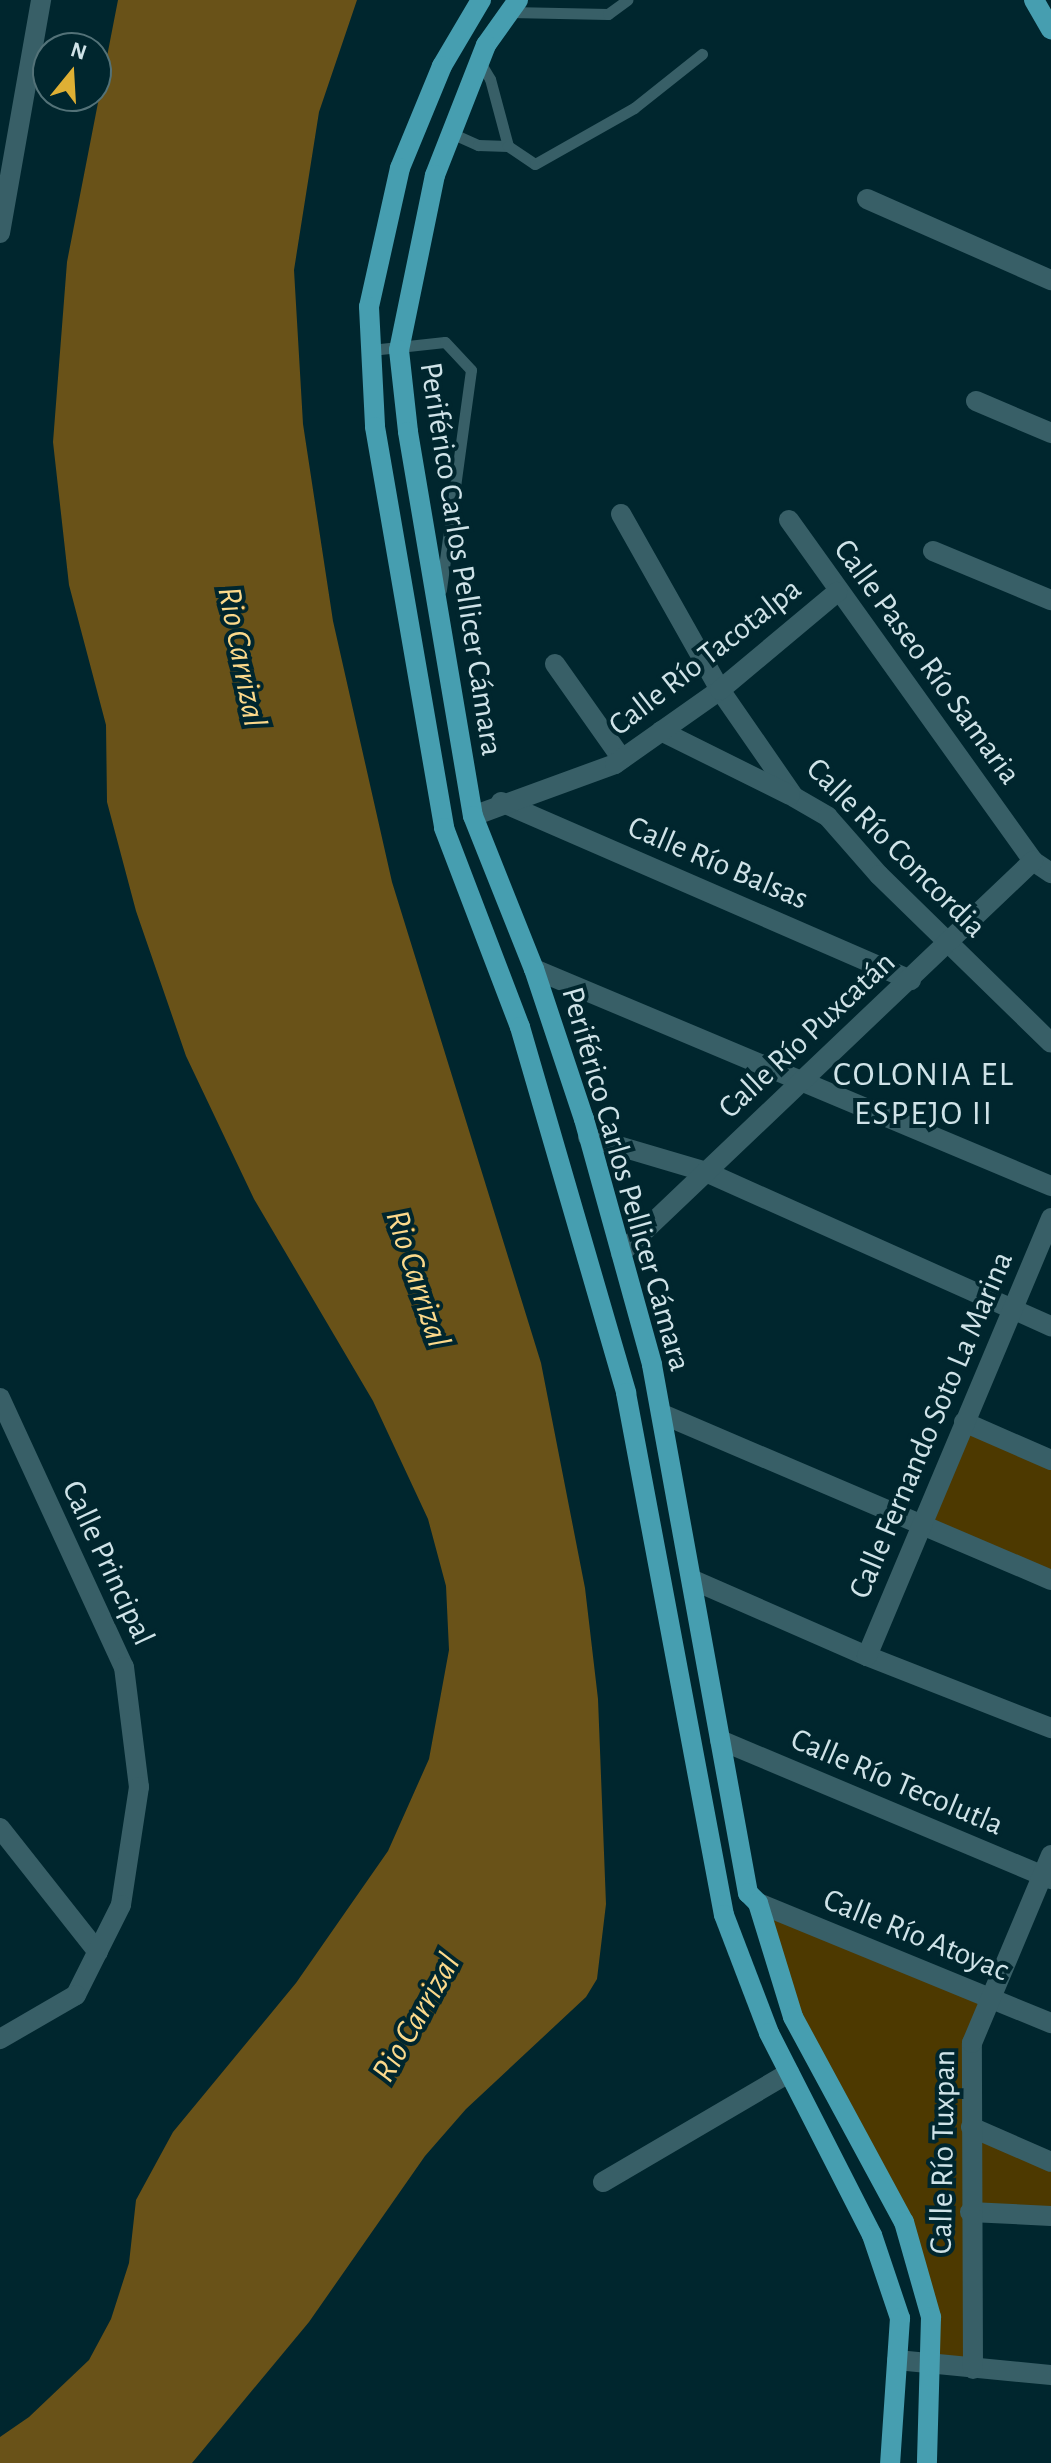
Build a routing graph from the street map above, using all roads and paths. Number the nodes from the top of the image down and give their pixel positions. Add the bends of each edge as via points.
1 (41, 0) edge
2 (481, 0) edge
3 (627, 0) edge
4 (1034, 0) edge
5 (514, 6) edge
6 (1051, 29) edge
7 (702, 54) dead end
8 (479, 61) junction
9 (451, 133) junction
10 (508, 146) junction
11 (867, 199) dead end
12 (0, 233) edge
13 (1051, 280) edge
14 (371, 350) junction
15 (399, 350) junction
16 (976, 401) dead end
17 (1051, 433) edge
18 (621, 514) dead end
19 (789, 520) dead end
20 (933, 551) dead end
21 (837, 592) junction
22 (1051, 600) edge
23 (438, 611) junction
24 (555, 664) dead end
25 (720, 690) junction
26 (661, 731) junction
27 (622, 759) junction
28 (794, 797) junction
29 (501, 802) junction
30 (473, 816) junction
31 (1033, 861) junction
32 (1051, 873) edge
33 (948, 942) junction
34 (534, 969) junction
35 (911, 980) junction
36 (1051, 1043) edge
37 (801, 1077) junction
38 (588, 1137) junction
39 (706, 1172) junction
40 (1051, 1186) edge
41 (1051, 1218) edge
42 (621, 1253) junction
43 (1013, 1313) junction
44 (1051, 1326) edge
45 (0, 1398) edge
46 (662, 1414) junction
47 (964, 1422) junction
48 (1051, 1460) edge
49 (919, 1524) junction
50 (693, 1580) junction
51 (1051, 1580) edge
52 (867, 1656) junction
53 (1051, 1728) edge
54 (720, 1740) junction
55 (0, 1828) edge
56 (1051, 1855) edge
57 (1047, 1877) edge
58 (758, 1903) junction
59 (98, 1952) junction
60 (991, 1998) junction
61 (1051, 2023) edge
62 (0, 2039) edge
63 (789, 2073) junction
64 (971, 2127) junction
65 (1051, 2162) edge
66 (603, 2182) dead end
67 (970, 2212) junction
68 (1051, 2216) edge
69 (897, 2360) junction
70 (931, 2367) junction
71 (973, 2369) junction
72 (1051, 2375) edge
73 (890, 2463) edge
74 (927, 2463) edge

1 - 12 street
2 - 14 main road, Periférico Carlos Pellicer Cámara via 442,66 400,168 369,307
3 - 5 lane via 608,14
4 - 6 main road
5 - 8 main road, Periférico Carlos Pellicer Cámara
7 - 10 lane via 634,108 535,164
8 - 9 main road, Periférico Carlos Pellicer Cámara
8 - 10 lane via 490,79
9 - 10 lane via 478,145
9 - 15 main road, Periférico Carlos Pellicer Cámara via 435,175
11 - 13 street
14 - 15 lane
14 - 63 main road, Periférico Carlos Pellicer Cámara via 375,427 444,828 520,1027 626,1393 724,1915
15 - 23 main road, Periférico Carlos Pellicer Cámara
15 - 23 lane via 445,342 471,370
16 - 17 street
18 - 25 street, Calle Río Concordia
19 - 21 street, Calle Paseo Río Samaria
20 - 22 street
21 - 25 street, Calle Río Tacotalpa
21 - 31 street, Calle Paseo Río Samaria
23 - 30 main road, Periférico Carlos Pellicer Cámara
24 - 27 street
25 - 26 street, Calle Río Tacotalpa
25 - 28 street, Calle Río Concordia
26 - 27 street, Calle Río Tacotalpa
26 - 28 street
27 - 29 street, Calle Río Tacotalpa
28 - 33 street, Calle Río Concordia via 828,817
29 - 30 street, Calle Río Tacotalpa
29 - 35 street, Calle Río Balsas
30 - 34 main road, Periférico Carlos Pellicer Cámara
31 - 32 street, Calle Paseo Río Samaria
31 - 33 street, Calle Río Puxcatán
33 - 35 street, Calle Río Puxcatán
33 - 36 street, Calle Río Concordia
34 - 37 street
34 - 38 main road, Periférico Carlos Pellicer Cámara
35 - 37 street, Calle Río Puxcatán
37 - 39 street, Calle Río Puxcatán
37 - 40 street
38 - 39 street
38 - 42 main road, Periférico Carlos Pellicer Cámara
39 - 42 street, Calle Río Puxcatán
39 - 43 street
41 - 43 street, Calle Fernando Soto La Marina
42 - 46 main road, Periférico Carlos Pellicer Cámara
43 - 44 street
43 - 47 street, Calle Fernando Soto La Marina
45 - 59 street, Calle Principal via 124,1667 139,1787 121,1905
46 - 49 street
46 - 50 main road, Periférico Carlos Pellicer Cámara
47 - 48 street
47 - 49 street, Calle Fernando Soto La Marina
49 - 51 street
49 - 52 street, Calle Fernando Soto La Marina
50 - 52 street
50 - 54 main road, Periférico Carlos Pellicer Cámara
52 - 53 street
54 - 57 street, Calle Río Tecolutla
54 - 58 main road, Periférico Carlos Pellicer Cámara via 748,1893
55 - 59 street
56 - 57 street, Calle Río Tuxpan
57 - 60 street, Calle Río Tuxpan
58 - 60 street, Calle Río Atoyac
58 - 70 main road, Periférico Carlos Pellicer Cámara via 793,2017 904,2222 931,2317
59 - 62 street, Calle Principal via 76,1995
60 - 61 street, Calle Río Atoyac
60 - 64 street, Calle Río Tuxpan via 972,2043
63 - 66 street
63 - 69 main road, Periférico Carlos Pellicer Cámara via 872,2235 900,2318
64 - 65 street
64 - 67 street, Calle Río Tuxpan
67 - 68 street
67 - 71 street, Calle Río Tuxpan
69 - 70 street
69 - 73 main road, Periférico Carlos Pellicer Cámara
70 - 71 street
70 - 74 main road, Periférico Carlos Pellicer Cámara
71 - 72 street

